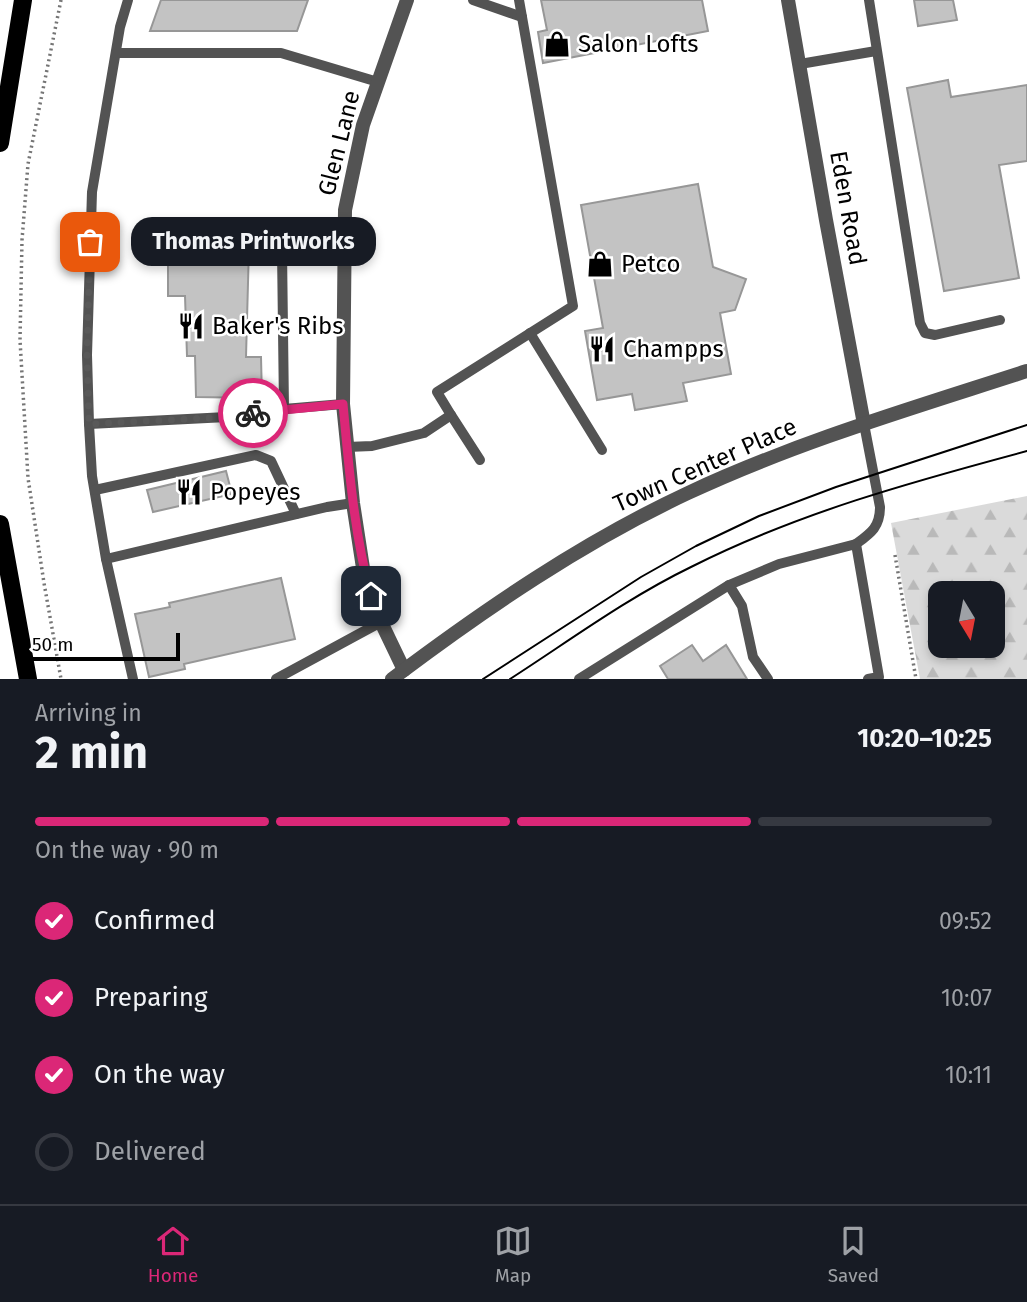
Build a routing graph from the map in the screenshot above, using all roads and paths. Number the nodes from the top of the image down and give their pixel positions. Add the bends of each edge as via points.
1 (23, 0) edge
2 (61, 0) edge
3 (128, 0) edge
4 (407, 0) edge
5 (472, 0) edge
6 (519, 0) edge
7 (788, 0) edge
8 (869, 0) edge
9 (522, 17) junction
10 (876, 51) junction
11 (116, 53) junction
12 (800, 64) junction
13 (378, 82) junction
14 (0, 143) edge
15 (344, 249) junction
16 (1000, 320) dead end
17 (530, 333) junction
18 (1027, 371) edge
19 (343, 404) junction
20 (284, 409) junction
21 (451, 415) junction
22 (89, 424) junction
23 (864, 424) junction
24 (347, 447) junction
25 (601, 450) dead end
26 (480, 460) dead end
27 (95, 490) junction
28 (353, 503) junction
29 (296, 514) junction
30 (0, 524) edge
31 (856, 544) junction
32 (895, 555) dead end
33 (106, 559) junction
34 (729, 585) junction
35 (381, 622) junction
36 (398, 675) edge
37 (28, 679) edge
38 (61, 679) edge
39 (133, 679) edge
40 (276, 679) edge
41 (579, 679) edge
42 (768, 679) edge
43 (868, 679) edge
44 (916, 679) edge

1 - 14 main road
2 - 38 path via 28,164 20,340 28,478
3 - 11 lane
4 - 13 street, Glen Lane
5 - 9 lane
6 - 9 lane
7 - 12 street, Eden Road
8 - 10 lane
9 - 17 lane via 573,306
10 - 12 lane
10 - 16 lane via 920,323 925,333 935,335
11 - 13 lane via 281,53
11 - 22 lane via 92,192
12 - 23 street, Eden Road
13 - 15 street, Glen Lane via 352,172
15 - 19 street, Glen Lane
15 - 20 lane via 282,250
17 - 21 lane via 437,392
17 - 25 lane
18 - 23 street, Town Center Place
19 - 20 lane
19 - 24 street, Glen Lane
20 - 22 lane via 227,417
21 - 24 lane via 424,433
21 - 26 lane
22 - 27 lane
23 - 31 lane via 880,521
23 - 36 street, Town Center Place via 688,492 621,527 499,603
24 - 28 street, Glen Lane
27 - 29 lane via 256,455 271,461
27 - 33 lane
28 - 29 lane
28 - 35 street, Glen Lane via 363,568
29 - 33 lane
30 - 37 main road
31 - 34 lane via 779,564
31 - 43 lane via 879,677
32 - 44 path
33 - 39 lane
34 - 41 lane
34 - 42 lane via 742,606 753,657
35 - 36 street, Glen Lane
35 - 40 lane

